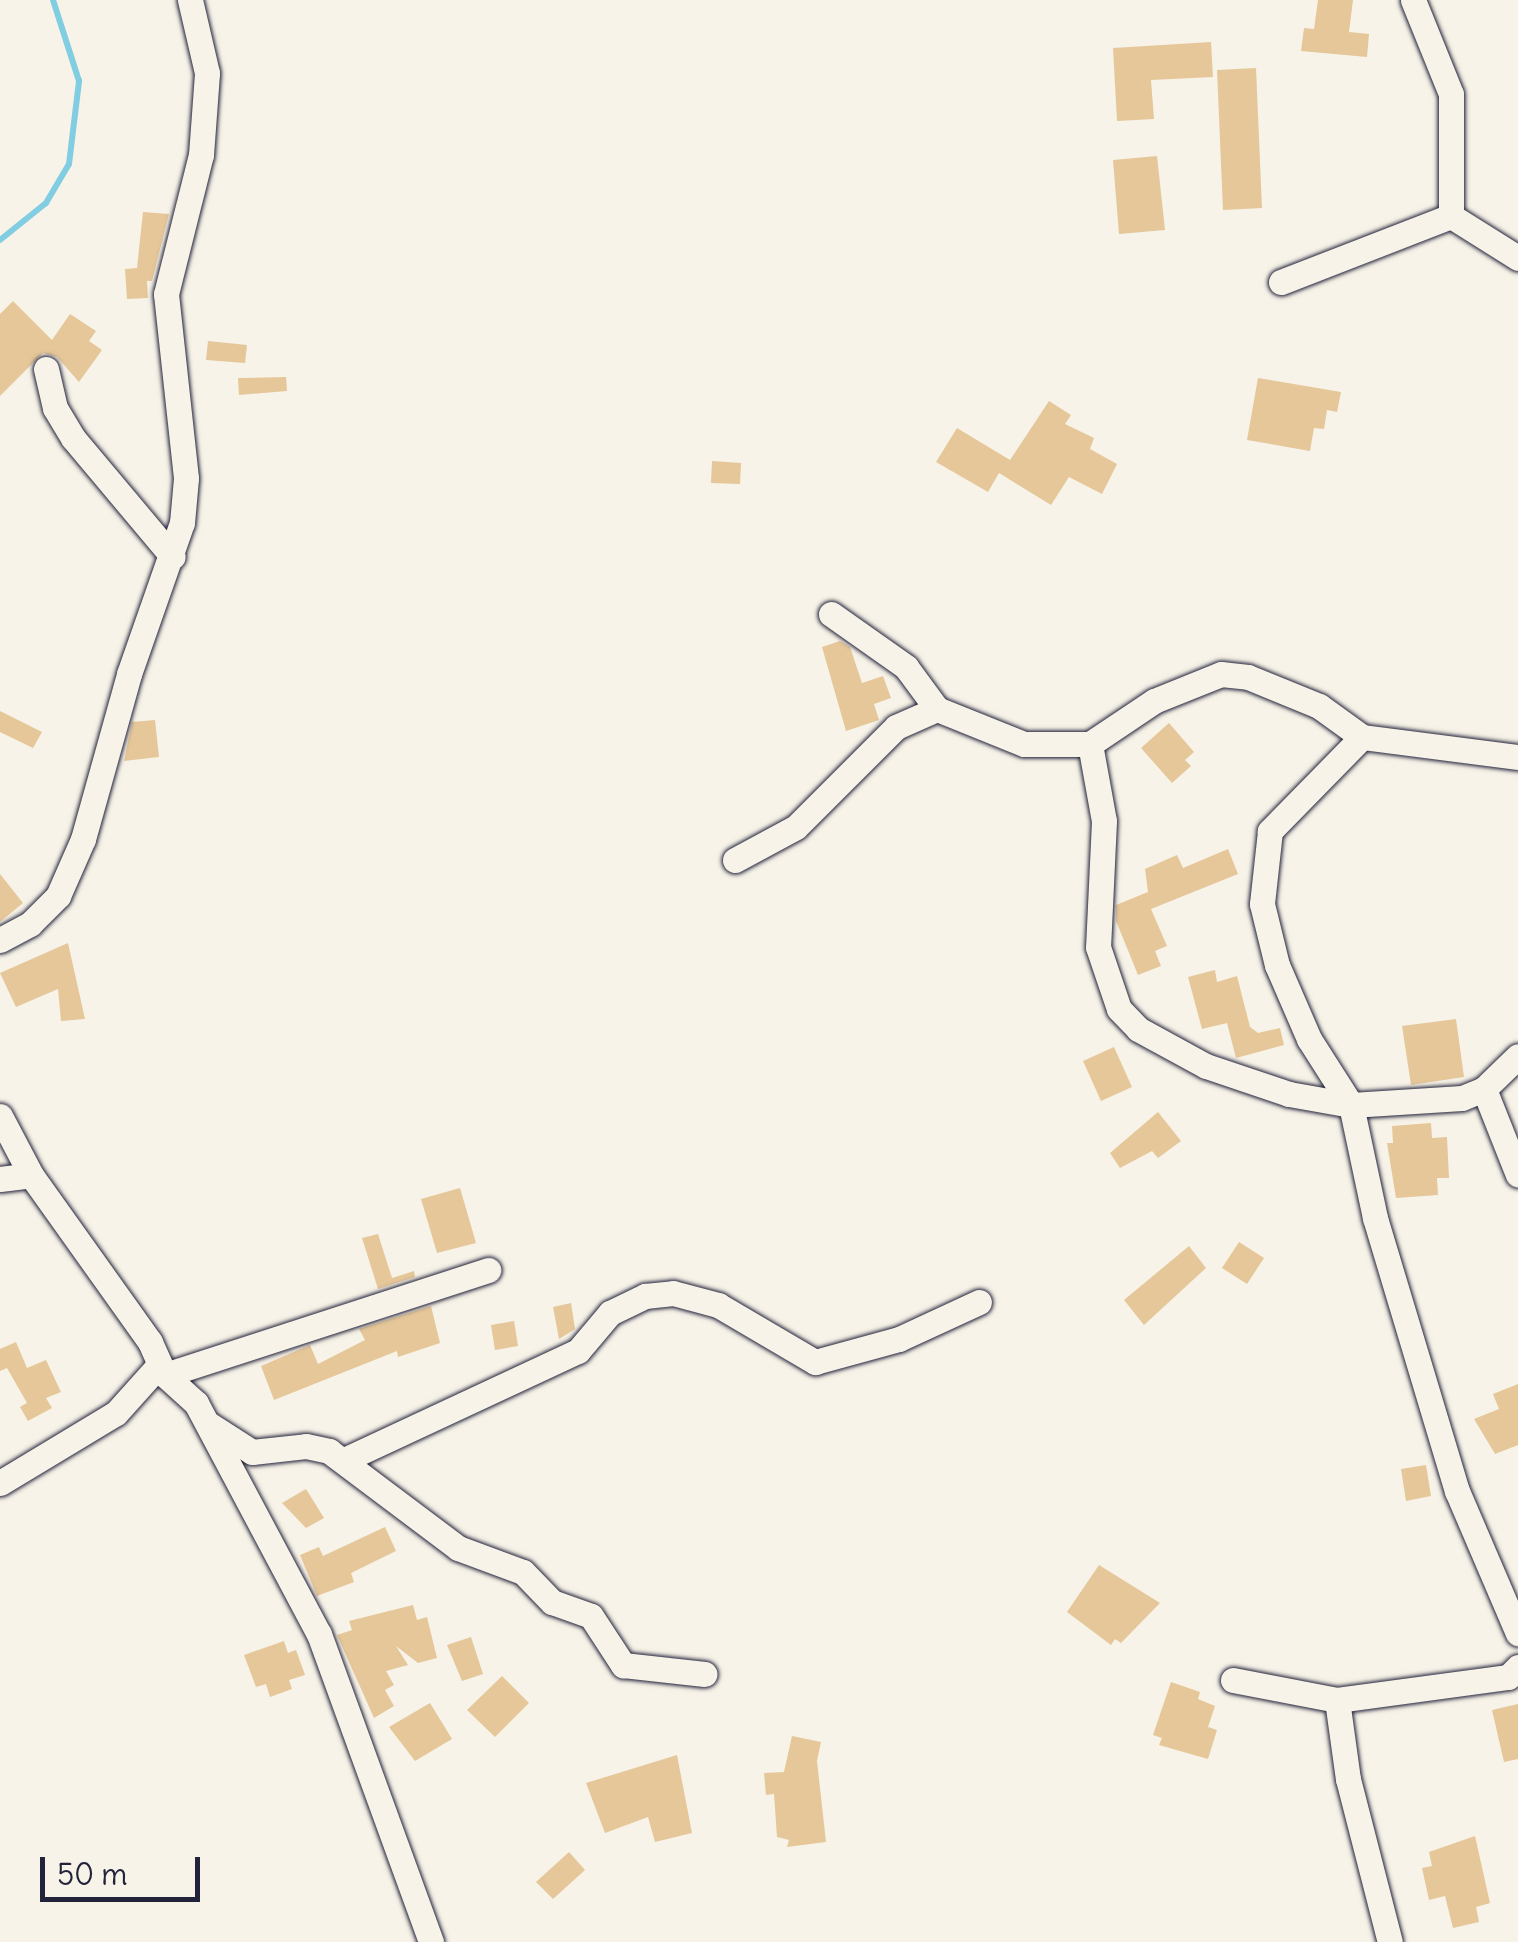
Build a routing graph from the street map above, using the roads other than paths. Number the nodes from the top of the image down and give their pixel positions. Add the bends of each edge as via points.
1 (190, 0) edge
2 (1413, 0) edge
3 (1451, 216) junction
4 (1518, 258) edge
5 (1281, 282) dead end
6 (46, 369) dead end
7 (174, 557) junction
8 (831, 614) dead end
9 (936, 709) junction
10 (1362, 737) junction
11 (1090, 744) junction
12 (1518, 757) edge
13 (735, 860) dead end
14 (0, 940) edge
15 (1518, 1056) edge
16 (1484, 1089) junction
17 (1351, 1105) junction
18 (0, 1116) edge
19 (1518, 1175) edge
20 (31, 1176) junction
21 (0, 1178) edge
22 (488, 1270) dead end
23 (979, 1302) dead end
24 (162, 1370) junction
25 (204, 1420) junction
26 (344, 1460) junction
27 (0, 1483) edge
28 (1518, 1633) edge
29 (1518, 1666) edge
30 (705, 1674) dead end
31 (1233, 1680) dead end
32 (1337, 1700) junction
33 (431, 1942) edge
34 (1390, 1942) edge

1 - 7 street via 207,72 202,155 166,294 186,478
2 - 3 street via 1451,94
3 - 4 street
3 - 5 street
6 - 7 street via 55,408 73,438
7 - 14 street via 129,674 83,839 58,896 30,924
8 - 9 street via 906,667
9 - 11 street via 1024,744
9 - 13 street via 896,728 796,827
10 - 11 street via 1318,706 1248,676 1220,674 1154,700
10 - 12 street
10 - 17 street via 1270,831 1262,904 1276,966 1309,1040
11 - 17 street via 1104,820 1098,947 1119,1009 1138,1029 1206,1066 1289,1094
15 - 16 street
16 - 17 street via 1462,1098
16 - 19 street
17 - 28 street via 1375,1218 1457,1492
18 - 20 street
20 - 21 street
20 - 24 street
22 - 24 street
23 - 26 street via 899,1339 815,1362 718,1305 673,1293 645,1296 610,1313 578,1351
24 - 25 street
24 - 27 street via 116,1413
25 - 26 street via 252,1452 306,1446
25 - 33 street via 320,1634
26 - 30 street via 458,1548 522,1572 552,1602 591,1616 623,1665
29 - 32 street via 1508,1677
31 - 32 street
32 - 34 street via 1348,1779

